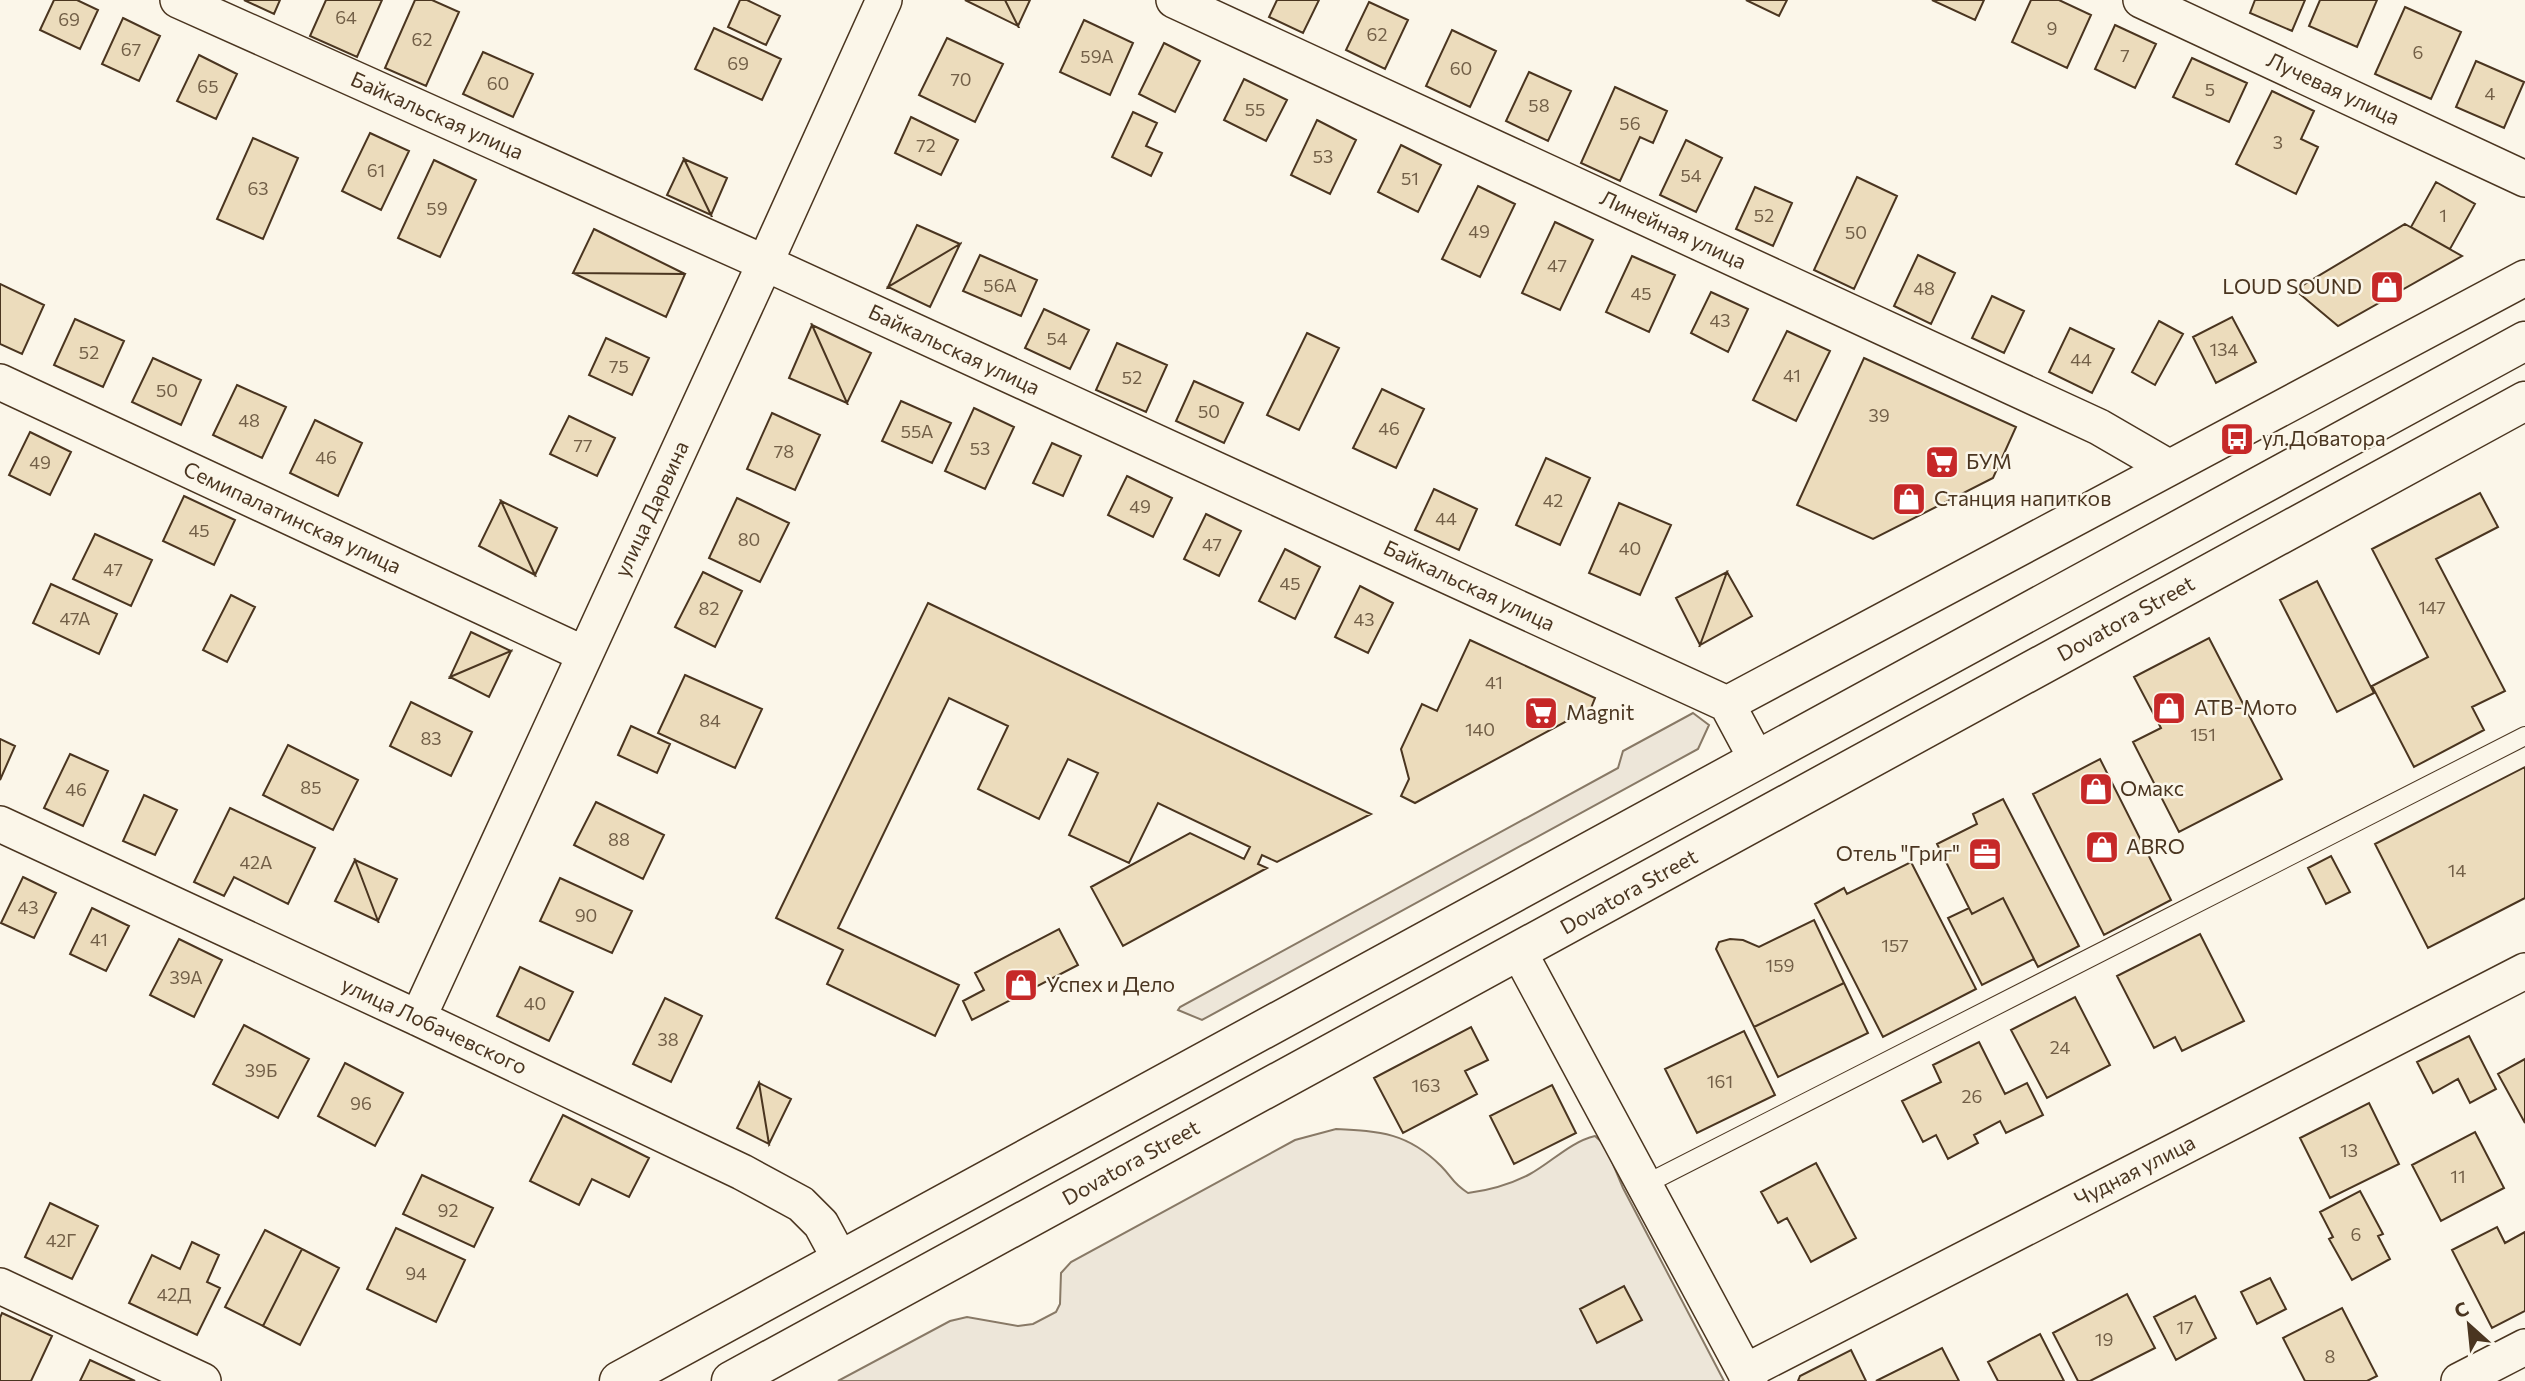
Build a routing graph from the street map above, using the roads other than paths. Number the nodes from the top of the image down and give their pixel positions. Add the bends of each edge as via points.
1 (178, 0) edge
2 (884, 0) edge
3 (1174, 0) edge
4 (2141, 0) edge
5 (2525, 179) edge
6 (765, 264) junction
7 (2525, 278) edge
8 (2525, 341) edge
9 (0, 382) edge
10 (2525, 401) edge
11 (2168, 467) junction
12 (584, 654) junction
13 (1727, 704) junction
14 (2525, 736) edge
15 (1757, 760) junction
16 (0, 824) edge
17 (1519, 952) junction
18 (2525, 971) edge
19 (418, 1018) junction
20 (1644, 1185) junction
21 (841, 1261) junction
22 (0, 1286) edge
23 (2525, 1347) edge
24 (755, 1375) edge
25 (1747, 1376) edge
26 (203, 1381) edge
27 (619, 1381) edge
28 (2459, 1381) edge

1 - 6 street, Байкальская улица
2 - 6 street, улица Дарвина
3 - 11 street, Линейная улица via 2099,427
4 - 5 street, Лучевая улица
6 - 12 street, улица Дарвина
6 - 13 street, Байкальская улица
7 - 11 street
8 - 15 main road
9 - 12 street, Семипалатинская улица
10 - 17 main road, Dovatora Street
11 - 13 street
12 - 19 street, улица Дарвина
13 - 15 street
14 - 20 lane
15 - 21 main road
16 - 19 street, улица Лобачевского
17 - 20 street
17 - 24 main road, Dovatora Street
18 - 25 street, Чудная улица
19 - 21 street, улица Лобачевского via 801,1204 821,1224
20 - 25 street
21 - 27 main road
22 - 26 street
23 - 28 street

